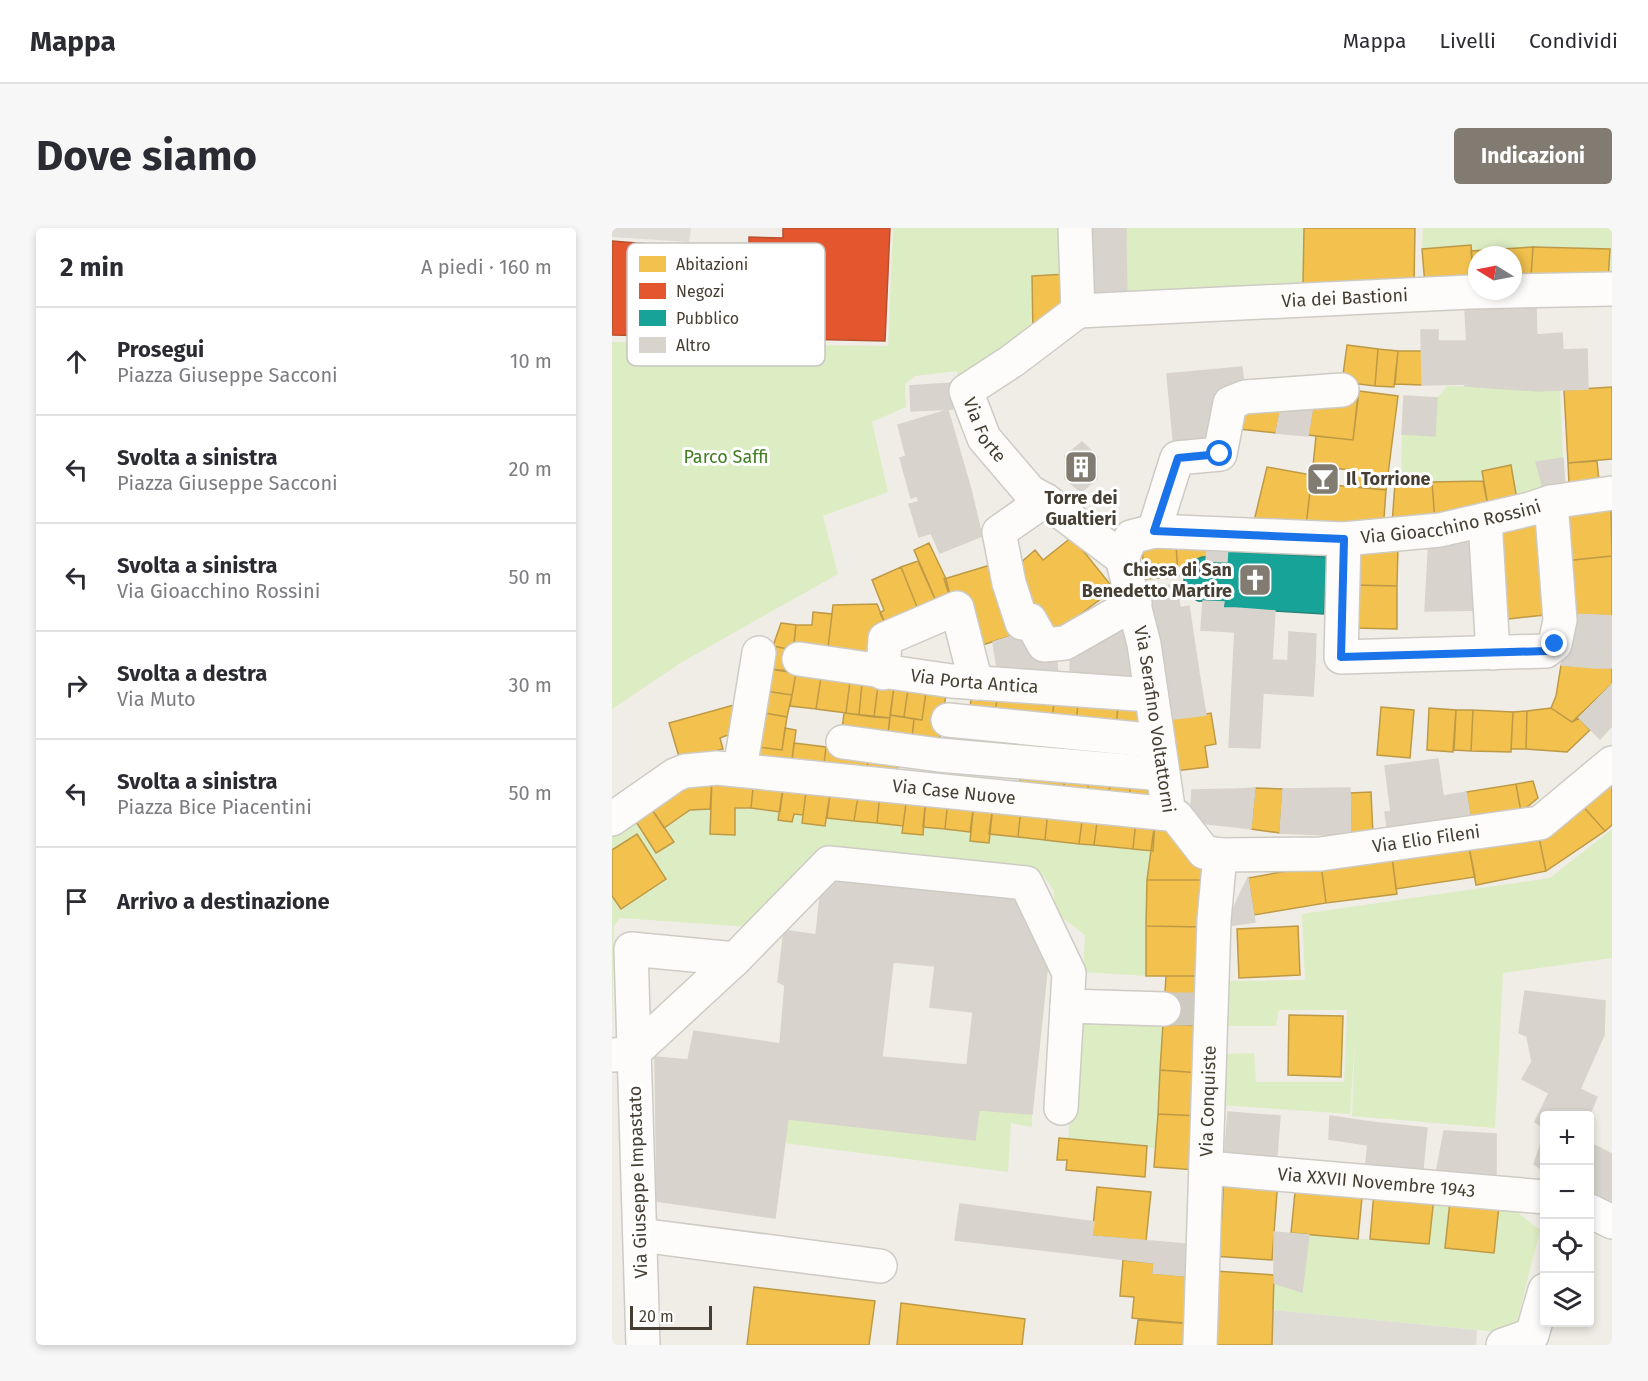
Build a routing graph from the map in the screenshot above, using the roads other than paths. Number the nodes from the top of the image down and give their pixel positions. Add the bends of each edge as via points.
1 (1075, 228) edge
2 (1612, 289) edge
3 (1078, 311) junction
4 (1342, 390) dead end
5 (1612, 493) edge
6 (1045, 500) junction
7 (1551, 502) junction
8 (1485, 520) junction
9 (1154, 531) junction
10 (1344, 539) junction
11 (1122, 558) junction
12 (1135, 603) junction
13 (1065, 643) junction
14 (759, 653) dead end
15 (1493, 653) junction
16 (799, 659) dead end
17 (883, 673) junction
18 (964, 682) junction
19 (1066, 689) junction
20 (1151, 695) junction
21 (948, 720) junction
22 (1158, 741) junction
23 (843, 742) dead end
24 (939, 755) junction
25 (1612, 763) edge
26 (740, 769) junction
27 (1163, 774) junction
28 (934, 791) junction
29 (1168, 814) junction
30 (612, 819) edge
31 (1220, 855) junction
32 (735, 958) junction
33 (1068, 994) junction
34 (1165, 998) tunnel mouth
35 (622, 1055) edge
36 (1061, 1108) dead end
37 (1207, 1168) junction
38 (1540, 1197) edge
39 (1594, 1213) edge
40 (1612, 1222) edge
41 (640, 1235) junction
42 (880, 1266) dead end
43 (1540, 1307) edge
44 (643, 1345) edge
45 (1200, 1345) edge
46 (1489, 1345) edge

1 - 3 street
2 - 3 street, Via dei Bastioni
3 - 6 street, Via Forte via 966,391 984,438 1030,492
4 - 9 street via 1245,397 1230,403 1220,454 1178,458
5 - 7 street, Via Gioacchino Rossini
6 - 11 street, Via Forte
6 - 13 street via 999,532 1022,623 1030,620 1044,645
7 - 8 street, Via Gioacchino Rossini
7 - 15 street via 1560,620 1555,644 1546,651
8 - 10 street, Via Gioacchino Rossini via 1440,530
8 - 15 street
9 - 10 street, Via Gioacchino Rossini
9 - 11 street, Via Gioacchino Rossini via 1131,537
10 - 15 street via 1341,657
11 - 12 street, Via Serafino Voltattorni
12 - 13 street
12 - 20 street, Via Serafino Voltattorni
13 - 19 street
14 - 26 street
16 - 17 street, Via Porta Antica
17 - 18 street, Via Porta Antica
17 - 18 street via 885,639 957,608
18 - 19 street, Via Porta Antica
18 - 21 street
19 - 20 street, Via Porta Antica
20 - 22 street, Via Serafino Voltattorni
21 - 22 street
21 - 24 street
22 - 27 street, Via Serafino Voltattorni
23 - 24 street
24 - 27 street
24 - 28 street
25 - 31 street, Via Elio Fileni via 1540,823 1320,854
26 - 28 street, Via Case Nuove
26 - 30 street, Via Case Nuove via 685,771 664,781
27 - 29 street, Via Serafino Voltattorni
28 - 29 street, Via Case Nuove
29 - 31 street, Via Serafino Voltattorni via 1176,816 1204,852
31 - 37 street, Via Conquiste via 1214,920
32 - 33 street via 829,863 1026,883 1069,973
32 - 35 street
32 - 35 street, Via Giuseppe Impastato via 631,949
33 - 34 street
33 - 36 street
35 - 41 street, Via Giuseppe Impastato
37 - 38 street, Via XXVII Novembre 1943
37 - 45 street, Via Conquiste
39 - 40 street
41 - 42 street
41 - 44 street, Via Giuseppe Impastato
43 - 46 street via 1532,1335

